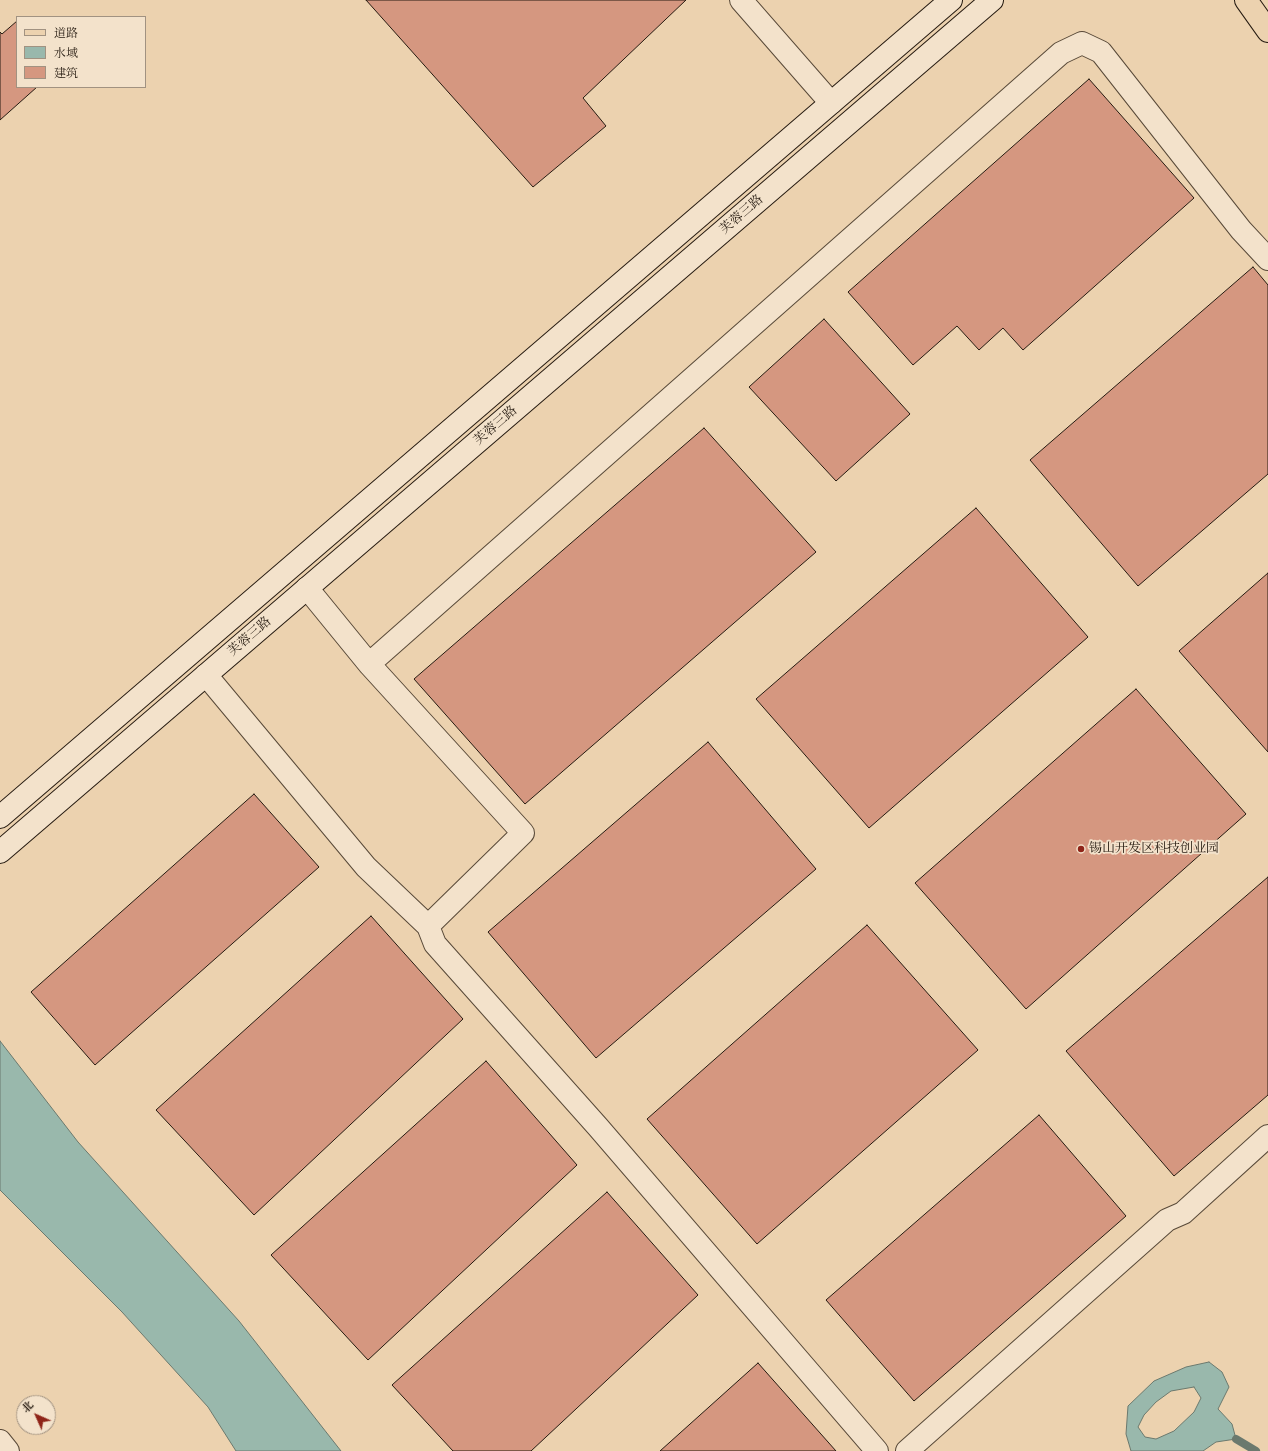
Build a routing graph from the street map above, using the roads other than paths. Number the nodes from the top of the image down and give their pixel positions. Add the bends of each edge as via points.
1 (741, 0) edge
2 (951, 0) edge
3 (992, 0) edge
4 (1246, 0) edge
5 (1268, 31) edge
6 (831, 103) junction
7 (1268, 259) edge
8 (307, 588) junction
9 (369, 664) junction
10 (206, 675) junction
11 (0, 816) edge
12 (0, 852) edge
13 (428, 926) junction
14 (1268, 1136) edge
15 (0, 1441) edge
16 (8, 1451) edge
17 (876, 1451) edge
18 (907, 1451) edge

1 - 6 street
2 - 6 street, 芙蓉三路
3 - 8 street, 芙蓉三路
4 - 5 main road
6 - 11 street, 芙蓉三路
7 - 9 street via 1242,230 1101,52 1082,44 1061,53
8 - 9 street
8 - 10 street, 芙蓉三路
9 - 13 street via 523,833
10 - 12 street, 芙蓉三路
10 - 13 street via 366,867
13 - 17 street via 435,944 598,1127
14 - 18 street via 1183,1213 1167,1220
15 - 16 street

